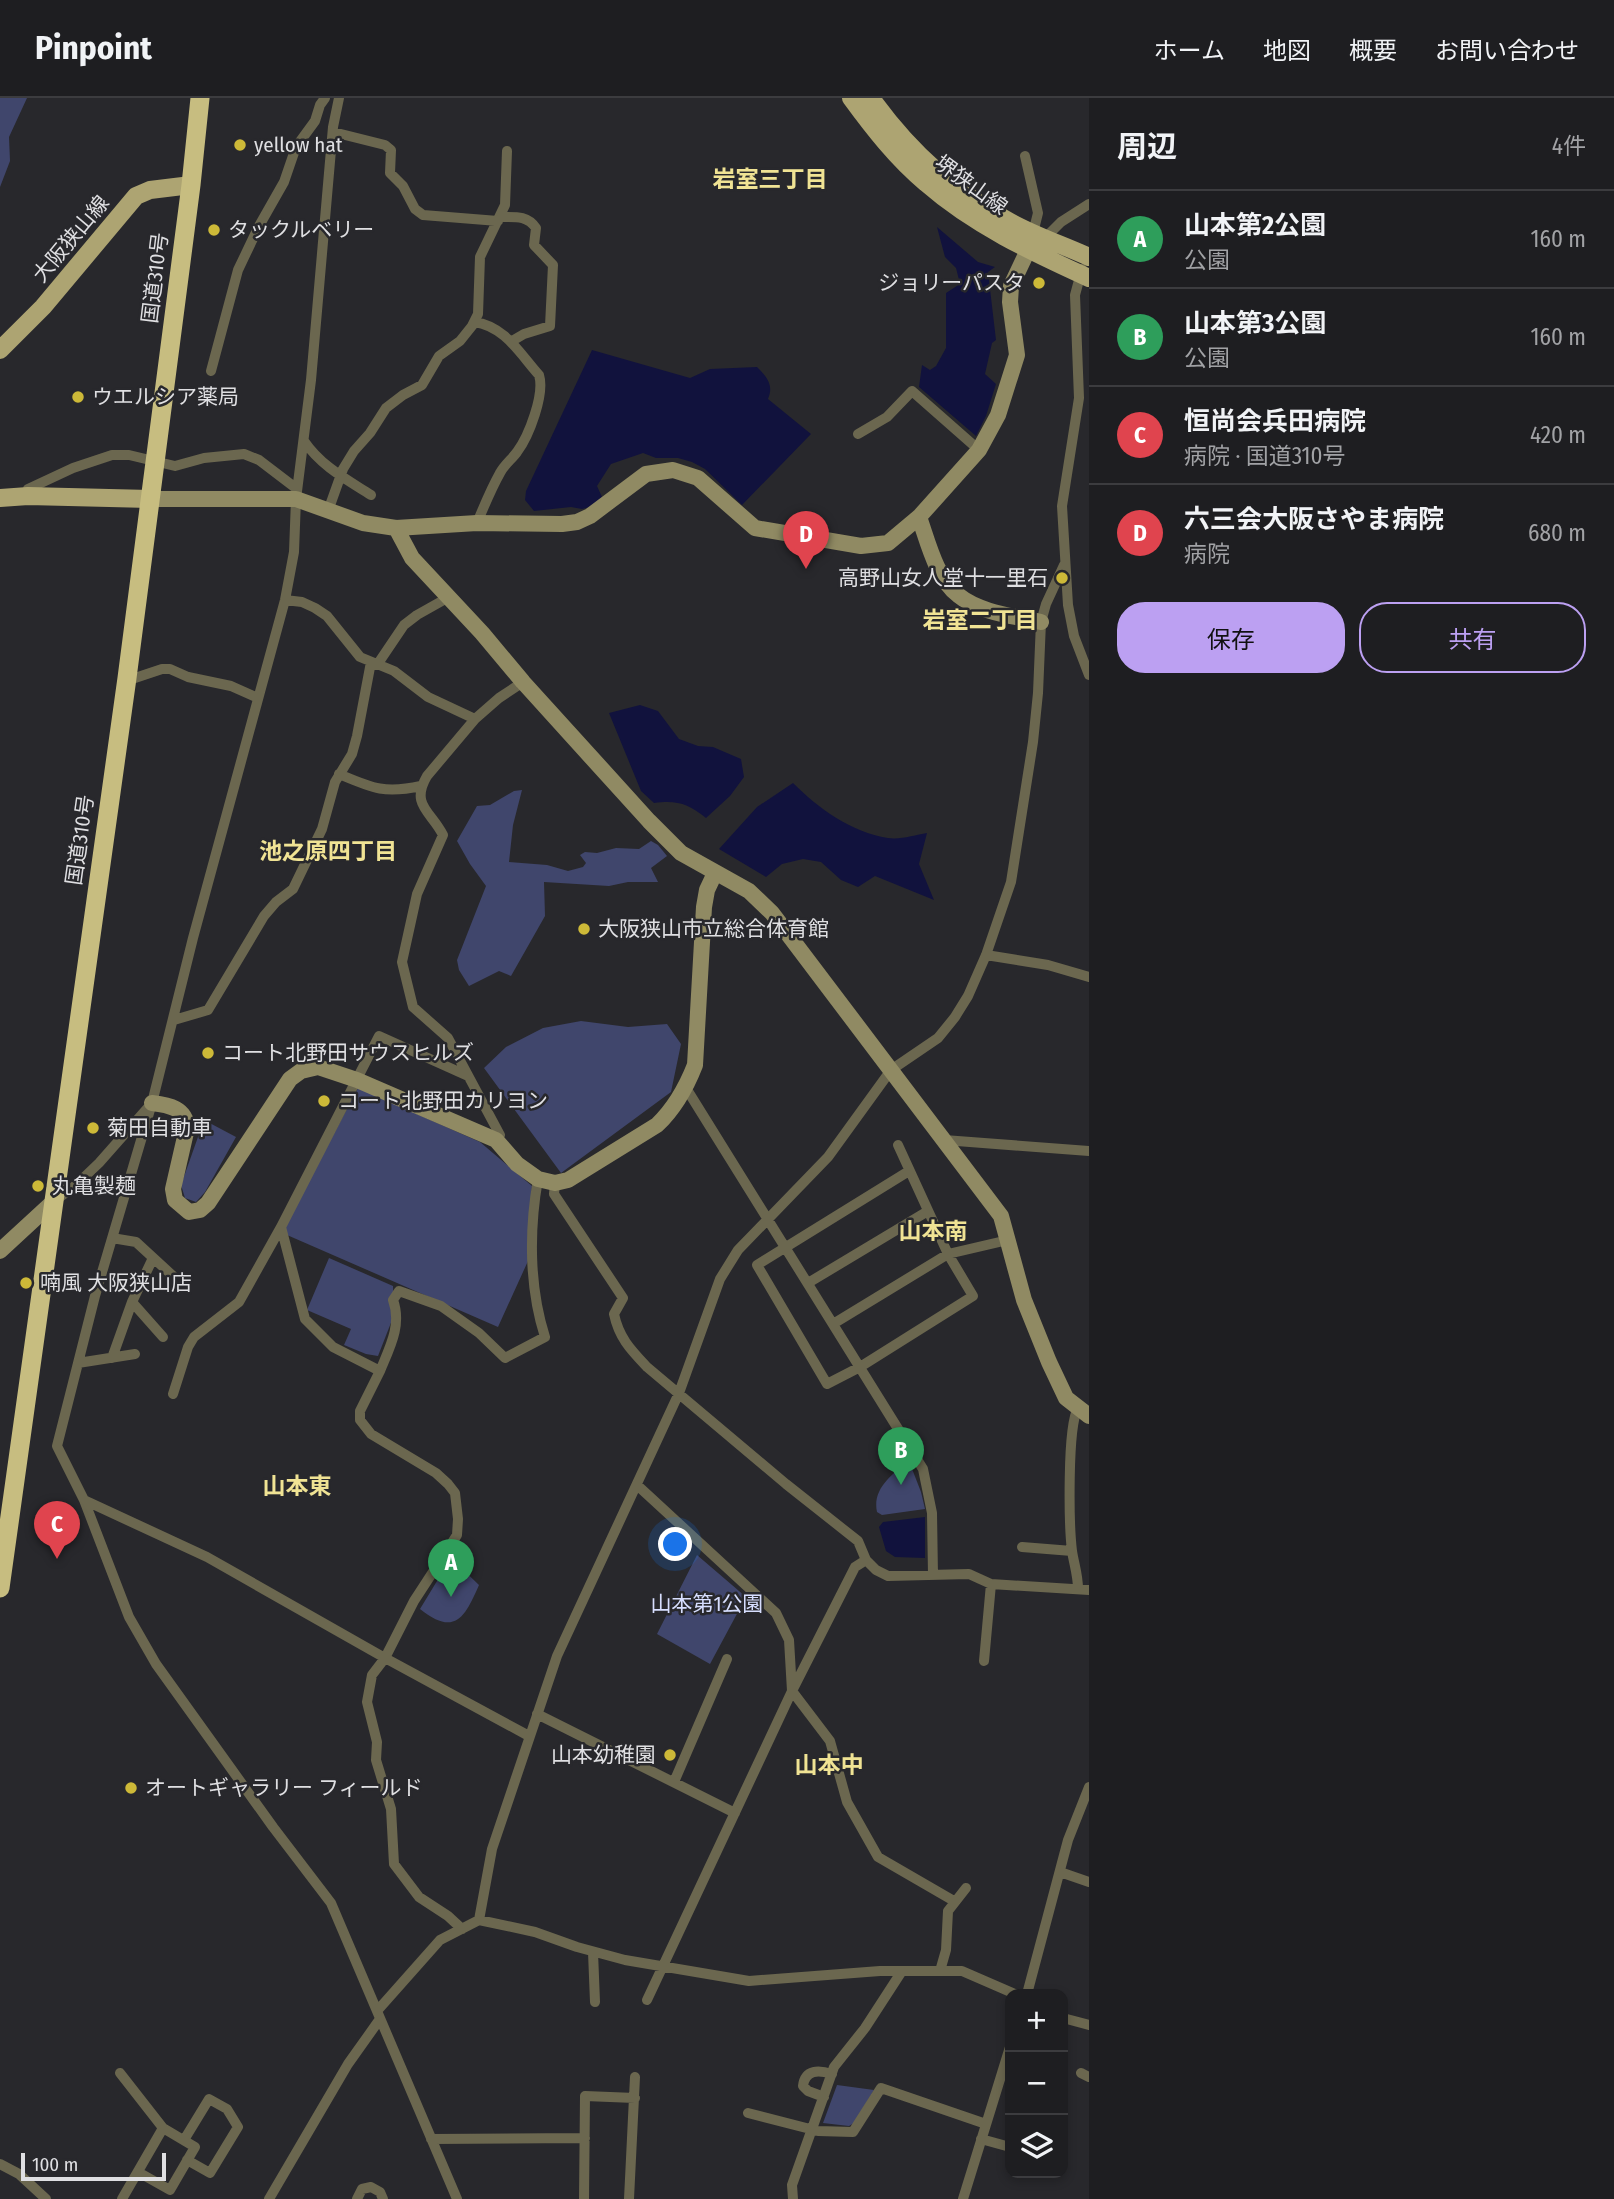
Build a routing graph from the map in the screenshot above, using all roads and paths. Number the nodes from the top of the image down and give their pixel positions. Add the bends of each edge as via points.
1 (200, 98) edge
2 (325, 98) edge
3 (339, 98) edge
4 (851, 98) edge
5 (871, 98) edge
6 (333, 132) junction
7 (507, 151) dead end
8 (1025, 156) dead end
9 (191, 185) junction
10 (1089, 205) edge
11 (499, 219) junction
12 (1036, 240) junction
13 (1088, 257) edge
14 (1084, 276) edge
15 (474, 322) junction
16 (512, 341) junction
17 (0, 350) edge
18 (211, 370) dead end
19 (858, 434) dead end
20 (304, 441) junction
21 (979, 450) junction
22 (155, 459) junction
23 (340, 475) junction
24 (296, 494) junction
25 (371, 495) dead end
26 (28, 496) junction
27 (0, 498) edge
28 (150, 499) junction
29 (328, 511) junction
30 (919, 517) junction
31 (477, 523) junction
32 (396, 528) junction
33 (1064, 565) junction
34 (449, 597) junction
35 (285, 600) junction
36 (1041, 622) junction
37 (374, 663) junction
38 (1089, 675) edge
39 (127, 678) junction
40 (523, 682) junction
41 (258, 698) junction
42 (475, 719) junction
43 (339, 774) junction
44 (421, 786) junction
45 (716, 873) junction
46 (986, 955) junction
47 (1089, 977) edge
48 (174, 1020) junction
49 (891, 1070) junction
50 (468, 1076) junction
51 (357, 1080) junction
52 (686, 1088) junction
53 (152, 1102) junction
54 (496, 1140) junction
55 (944, 1140) junction
56 (898, 1145) dead end
57 (1089, 1151) edge
58 (909, 1171) junction
59 (538, 1179) junction
60 (555, 1183) junction
61 (53, 1202) junction
62 (928, 1211) junction
63 (768, 1220) junction
64 (281, 1227) junction
65 (112, 1238) junction
66 (1008, 1240) junction
67 (785, 1247) junction
68 (0, 1251) edge
69 (948, 1254) junction
70 (153, 1258) junction
71 (173, 1276) dead end
72 (808, 1283) junction
73 (132, 1302) junction
74 (833, 1324) junction
75 (163, 1337) dead end
76 (135, 1354) dead end
77 (113, 1358) junction
78 (78, 1363) junction
79 (860, 1367) junction
80 (380, 1371) junction
81 (679, 1393) junction
82 (173, 1394) dead end
83 (1083, 1412) edge
84 (637, 1485) junction
85 (84, 1500) junction
86 (1022, 1547) dead end
87 (1072, 1551) junction
88 (866, 1560) junction
89 (933, 1575) junction
90 (991, 1584) junction
91 (0, 1588) edge
92 (1084, 1590) edge
93 (384, 1658) junction
94 (727, 1659) dead end
95 (984, 1661) dead end
96 (792, 1692) junction
97 (537, 1714) junction
98 (529, 1736) junction
99 (674, 1782) junction
100 (1089, 1787) edge
101 (735, 1813) junction
102 (1060, 1872) junction
103 (1089, 1882) edge
104 (966, 1888) dead end
105 (954, 1901) junction
106 (479, 1920) junction
107 (462, 1929) junction
108 (593, 1952) junction
109 (662, 1966) junction
110 (902, 1971) junction
111 (940, 1971) junction
112 (1028, 1989) edge
113 (1005, 1990) edge
114 (647, 2000) dead end
115 (595, 2002) dead end
116 (378, 2015) junction
117 (1068, 2019) edge
118 (1089, 2025) edge
119 (1008, 2052) edge
120 (120, 2073) dead end
121 (832, 2074) junction
122 (635, 2077) dead end
123 (824, 2097) junction
124 (635, 2098) junction
125 (748, 2113) dead end
126 (986, 2124) junction
127 (163, 2128) junction
128 (813, 2130) junction
129 (585, 2138) junction
130 (431, 2139) junction
131 (981, 2139) junction
132 (184, 2140) junction
133 (1005, 2146) edge
134 (187, 2160) junction
135 (0, 2164) edge
136 (138, 2172) junction
137 (46, 2199) edge
138 (122, 2199) edge
139 (269, 2199) edge
140 (357, 2199) edge
141 (383, 2199) edge
142 (457, 2199) edge
143 (583, 2199) edge
144 (629, 2199) edge
145 (793, 2199) edge
146 (963, 2199) edge

1 - 9 highway, 国道310号
2 - 18 street via 243,256
3 - 6 street
4 - 12 main road, 堺狭山線 via 879,136 924,183 966,215
5 - 12 main road, 堺狭山線 via 928,165
6 - 11 street via 386,145 391,150 390,173 423,215
6 - 20 street
7 - 11 street via 505,205
8 - 12 street via 1038,213
9 - 17 main road, 大阪狭山線 via 136,196 43,307
9 - 22 highway, 国道310号
10 - 12 street
11 - 15 street via 480,257
11 - 16 street via 531,222 536,228 534,245 553,265 550,326
12 - 13 main road, 堺狭山線
12 - 14 main road, 堺狭山線
12 - 21 street via 1011,286 1017,355 998,415
13 - 14 street
14 - 33 street via 1075,295 1079,398 1062,506
15 - 16 street via 492,327
15 - 23 street via 460,341 439,356 422,385 386,408
16 - 31 street via 539,375 540,404
19 - 21 street via 887,417 912,391
20 - 23 street via 314,456
20 - 24 street
21 - 30 street
22 - 24 street via 175,466 244,454 259,460
22 - 26 street via 121,455 94,460 28,489
22 - 28 highway, 国道310号
23 - 25 street
23 - 29 street
24 - 28 street
24 - 29 street
24 - 35 street via 294,552
26 - 27 main road
26 - 28 main road
28 - 39 highway, 国道310号
29 - 32 street
30 - 31 street via 888,543 861,546 765,531 746,521 698,478 673,470 646,474 577,522
30 - 36 street via 941,575 957,595 984,609
31 - 32 street
32 - 34 street via 412,558
33 - 36 street
33 - 38 street via 1074,636
34 - 37 street via 404,625
34 - 40 street
35 - 37 street via 327,616 360,657
35 - 41 street
36 - 46 street via 1038,692 1011,882
37 - 42 street via 394,671 428,697
37 - 43 street via 352,754
39 - 41 street via 170,669
39 - 61 highway, 国道310号
40 - 42 street
40 - 45 street via 681,853
41 - 48 street
42 - 44 street
43 - 44 street via 385,791
43 - 48 street via 321,829 293,889 264,916 208,1010
44 - 50 street via 421,804 443,835 416,894 402,962 413,1007 448,1038
45 - 49 street via 749,891 772,913
45 - 52 street via 704,907 695,1065
46 - 47 street
46 - 49 street via 955,1017 937,1038
48 - 53 street
49 - 55 street
49 - 63 street via 828,1157
50 - 51 street via 379,1036
50 - 54 street via 500,1135
51 - 53 street via 318,1067 290,1079 208,1203 189,1212 175,1200 173,1189 187,1120 170,1106
51 - 54 street
51 - 64 street
52 - 60 street via 657,1125 568,1180
52 - 63 street
53 - 61 street via 99,1163
53 - 65 street
54 - 59 street
55 - 57 street
55 - 66 street via 1002,1216
56 - 58 street
58 - 62 street
58 - 67 street
59 - 60 street
59 - 80 street via 532,1245 537,1313 545,1337 505,1358 441,1306 400,1291 394,1300 396,1331
60 - 81 street via 554,1194 623,1298 614,1314 618,1331 647,1367
61 - 68 street
61 - 91 highway, 国道310号
62 - 69 street
62 - 72 street
63 - 67 street
63 - 81 street via 738,1250 720,1279
64 - 80 street via 305,1319 332,1347
64 - 82 street via 239,1302 188,1347
65 - 70 street via 136,1242
65 - 78 street
66 - 69 street
66 - 83 street via 1024,1300 1049,1362 1066,1398
67 - 72 street
67 - 79 street via 757,1265 827,1384
69 - 74 street
69 - 79 street via 973,1296
70 - 71 street
70 - 73 street
72 - 74 street
73 - 75 street
73 - 77 street
74 - 79 street
76 - 77 street
77 - 78 street
78 - 85 street via 57,1446
79 - 89 street via 923,1469 932,1513
80 - 93 street via 360,1420 371,1434 448,1484 455,1493 458,1519 457,1535
81 - 84 street
81 - 88 street via 858,1541
83 - 87 street via 1073,1416
84 - 96 street via 776,1613 789,1640
84 - 97 street via 557,1656
85 - 93 street via 207,1557
85 - 116 street via 129,1618 201,1728 331,1903
86 - 87 street
87 - 92 street
88 - 89 street via 888,1576
88 - 96 street via 855,1567
89 - 90 street via 969,1574
90 - 92 street
90 - 95 street
93 - 98 street
93 - 107 street via 372,1675 367,1702 377,1742 376,1760 391,1809 394,1864 419,1897
94 - 99 street
96 - 101 street
96 - 105 street via 830,1741 847,1802 878,1857
97 - 98 street
97 - 99 street
98 - 106 street via 492,1849
99 - 101 street
100 - 102 street
101 - 109 street
102 - 103 street
102 - 112 street
104 - 105 street
105 - 111 street via 948,1911
106 - 107 street
106 - 108 street via 535,1932
107 - 116 street via 440,1940
108 - 109 street
108 - 115 street
109 - 110 street via 749,1981
109 - 114 street
110 - 111 street
110 - 121 street
111 - 113 street via 962,1971
116 - 130 street
116 - 139 street
117 - 118 street
119 - 126 street
120 - 127 street
121 - 123 street
121 - 123 street via 817,2070 804,2079 808,2091
122 - 124 street
123 - 128 street
124 - 129 street via 585,2096
124 - 144 street
125 - 128 street
126 - 128 street via 881,2088 853,2132
126 - 131 street
127 - 132 street
127 - 136 street
128 - 145 street via 792,2185
129 - 130 street
129 - 143 street
130 - 142 street
131 - 133 street
131 - 146 street
132 - 134 street via 195,2147
132 - 134 street via 209,2099 227,2109 239,2127 211,2174
134 - 136 street via 170,2190
135 - 137 street via 19,2174
136 - 138 street
140 - 141 street via 362,2189 371,2187

